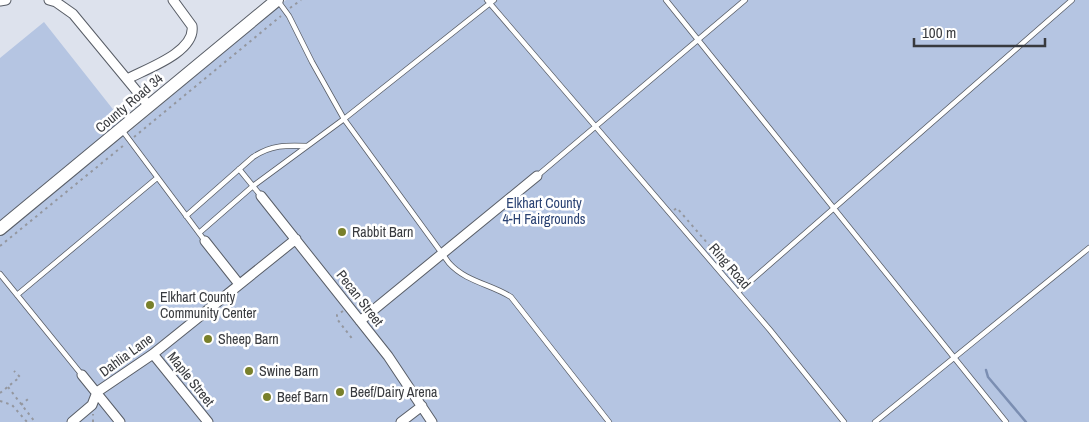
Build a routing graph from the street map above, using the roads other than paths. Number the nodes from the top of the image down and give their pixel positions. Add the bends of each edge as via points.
1 (6, 0) edge
2 (49, 0) edge
3 (173, 0) edge
4 (277, 0) edge
5 (666, 0) edge
6 (745, 0) edge
7 (1072, 0) edge
8 (0, 1) edge
9 (490, 1) edge
10 (698, 40) junction
11 (127, 80) junction
12 (149, 106) junction
13 (344, 119) junction
14 (596, 126) junction
15 (121, 129) junction
16 (308, 146) junction
17 (239, 169) junction
18 (537, 176) joint
19 (157, 178) junction
20 (253, 186) junction
21 (261, 196) joint
22 (834, 208) junction
23 (186, 216) junction
24 (0, 229) edge
25 (199, 233) junction
26 (296, 239) junction
27 (205, 241) joint
28 (1089, 248) edge
29 (443, 254) junction
30 (0, 274) edge
31 (239, 284) junction
32 (738, 292) junction
33 (17, 295) junction
34 (360, 321) junction
35 (153, 354) junction
36 (955, 358) junction
37 (82, 375) joint
38 (97, 392) junction
39 (422, 406) junction
40 (205, 421) edge
41 (72, 422) edge
42 (120, 422) edge
43 (401, 422) edge
44 (432, 422) edge
45 (609, 422) edge
46 (844, 422) edge
47 (875, 422) edge
48 (1006, 422) edge

1 - 8 street
2 - 11 street via 73,14
3 - 11 street via 190,21 191,38 178,52
4 - 12 street, County Road 34
4 - 13 lane
5 - 10 lane
6 - 10 lane
7 - 22 lane
9 - 13 lane
9 - 14 lane, Ring Road
10 - 14 lane
10 - 22 lane
11 - 12 street
12 - 15 street, County Road 34
13 - 16 lane
13 - 29 lane
14 - 18 lane
14 - 32 lane, Ring Road
15 - 19 lane
15 - 24 street, County Road 34
16 - 17 lane via 270,148
16 - 20 lane
17 - 20 lane
17 - 23 lane
18 - 29 street
19 - 23 lane
19 - 33 lane
20 - 21 lane
20 - 25 lane
21 - 26 street, Pecan Street
22 - 32 lane
22 - 36 lane
23 - 25 lane
25 - 27 lane
26 - 31 street, Dahlia Lane
26 - 34 street, Pecan Street
27 - 31 street
28 - 36 lane
29 - 34 street
29 - 45 lane via 463,276 511,297
30 - 33 lane
31 - 35 street, Dahlia Lane
32 - 46 lane, Ring Road
33 - 37 lane
34 - 39 street, Pecan Street
35 - 38 street, Dahlia Lane
35 - 40 street, Maple Street
36 - 47 lane
36 - 48 lane
37 - 38 street
38 - 41 street, Dahlia Lane via 92,405
38 - 42 street
39 - 43 street
39 - 44 street, Pecan Street

